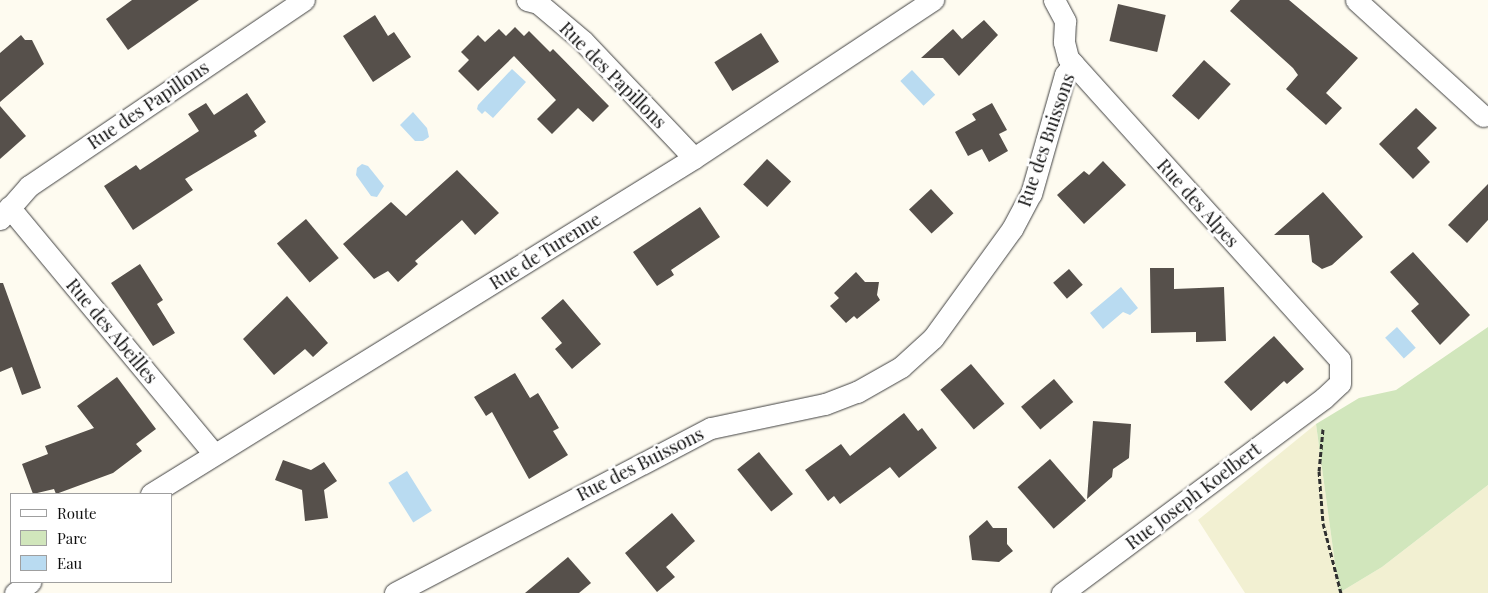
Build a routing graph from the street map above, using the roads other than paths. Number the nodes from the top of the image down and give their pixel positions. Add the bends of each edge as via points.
1 (304, 0) edge
2 (527, 0) edge
3 (934, 0) edge
4 (1054, 0) edge
5 (1356, 0) edge
6 (1073, 64) junction
7 (1483, 116) dead end
8 (694, 158) junction
9 (5, 213) edge
10 (1324, 398) joint
11 (214, 454) junction
12 (153, 493) edge
13 (29, 583) edge
14 (15, 593) edge
15 (395, 593) edge
16 (1062, 593) edge

1 - 9 street, Rue des Papillons via 30,186
2 - 8 street, Rue des Papillons via 538,4 583,41
3 - 8 street, Rue de Turenne
4 - 6 street, Rue des Alpes via 1065,21 1065,51
5 - 7 street
6 - 10 street, Rue des Alpes via 1340,360 1340,383
6 - 15 street, Rue des Buissons via 1065,75 1030,194 1012,229 933,338 901,367 856,392 825,404 711,428
8 - 11 street, Rue de Turenne
9 - 11 street, Rue des Abeilles
10 - 16 street, Rue Joseph Koelbert
11 - 12 street, Rue de Turenne
13 - 14 street

